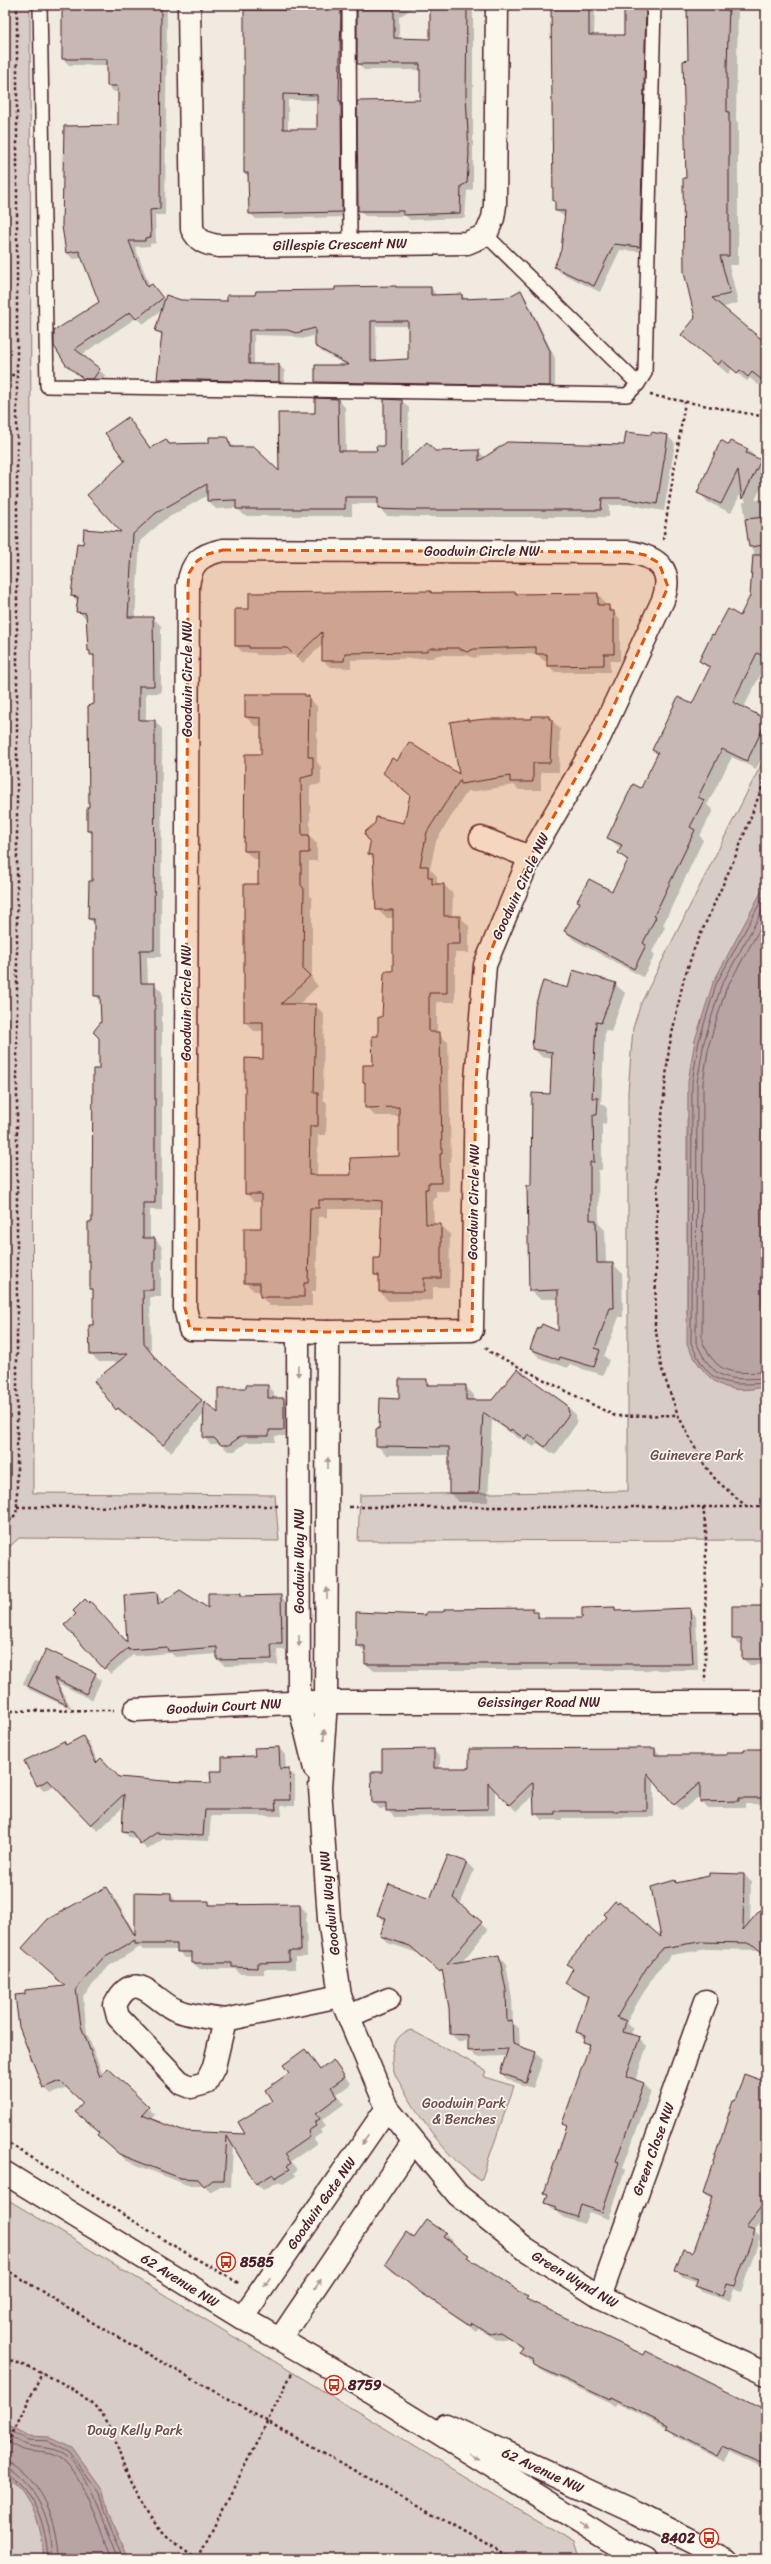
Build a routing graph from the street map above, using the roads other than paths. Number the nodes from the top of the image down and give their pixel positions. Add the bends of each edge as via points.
1 (40, 5) edge
2 (189, 5) edge
3 (349, 5) edge
4 (497, 5) edge
5 (654, 5) edge
6 (486, 235) junction
7 (350, 244) junction
8 (638, 384) junction
9 (481, 838) dead end
10 (530, 857) junction
11 (298, 1332) junction
12 (328, 1332) junction
13 (313, 1702) junction
14 (766, 1702) edge
15 (135, 1710) road end
16 (340, 1996) junction
17 (389, 1999) dead end
18 (706, 2001) dead end
19 (349, 2016) junction
20 (225, 2020) junction
21 (387, 2108) junction
22 (413, 2142) junction
23 (5, 2173) edge
24 (600, 2297) junction
25 (242, 2318) junction
26 (280, 2339) junction
27 (766, 2374) edge
28 (358, 2384) junction
29 (645, 2559) edge
30 (726, 2559) edge

1 - 8 lane via 47,386 627,395
2 - 7 street, Gillespie Crescent NW via 191,215 192,229 196,237 206,244 218,246
3 - 7 lane
4 - 6 street via 495,205
5 - 8 lane via 644,373
6 - 7 street, Gillespie Crescent NW via 467,242
6 - 8 lane
9 - 10 street
10 - 11 street, Goodwin Circle NW via 599,738 663,600 668,587 659,563 645,555 630,552 223,550 208,554 197,561 189,573 185,1308 190,1329
10 - 12 street, Goodwin Circle NW via 485,965 476,1081 472,1330
11 - 12 street, Goodwin Circle NW
11 -> 13 street, Goodwin Way NW
13 -> 12 street, Goodwin Way NW
13 - 14 street, Geissinger Road NW
13 - 15 street, Goodwin Court NW
13 - 16 street, Goodwin Way NW via 329,1919
16 - 19 street, Goodwin Way NW
16 - 20 street
17 - 19 street
18 - 24 street, Green Close NW
19 - 21 street, Goodwin Way NW
20 - 20 street via 175,2010 148,1990 138,1986 129,1988 119,1996 114,2005 118,2017 181,2083 191,2087 206,2083 214,2067
21 - 22 street, Goodwin Way NW
21 -> 25 street, Goodwin Gate NW
22 - 24 street, Green Wynd NW via 458,2195 525,2250
26 -> 22 street
23 - 25 street, 62 Avenue NW
24 - 27 street, Green Wynd NW
25 - 26 street, 62 Avenue NW
26 - 28 street, 62 Avenue NW
28 -> 29 street, 62 Avenue NW via 616,2544
28 - 30 street, 62 Avenue NW via 636,2513

